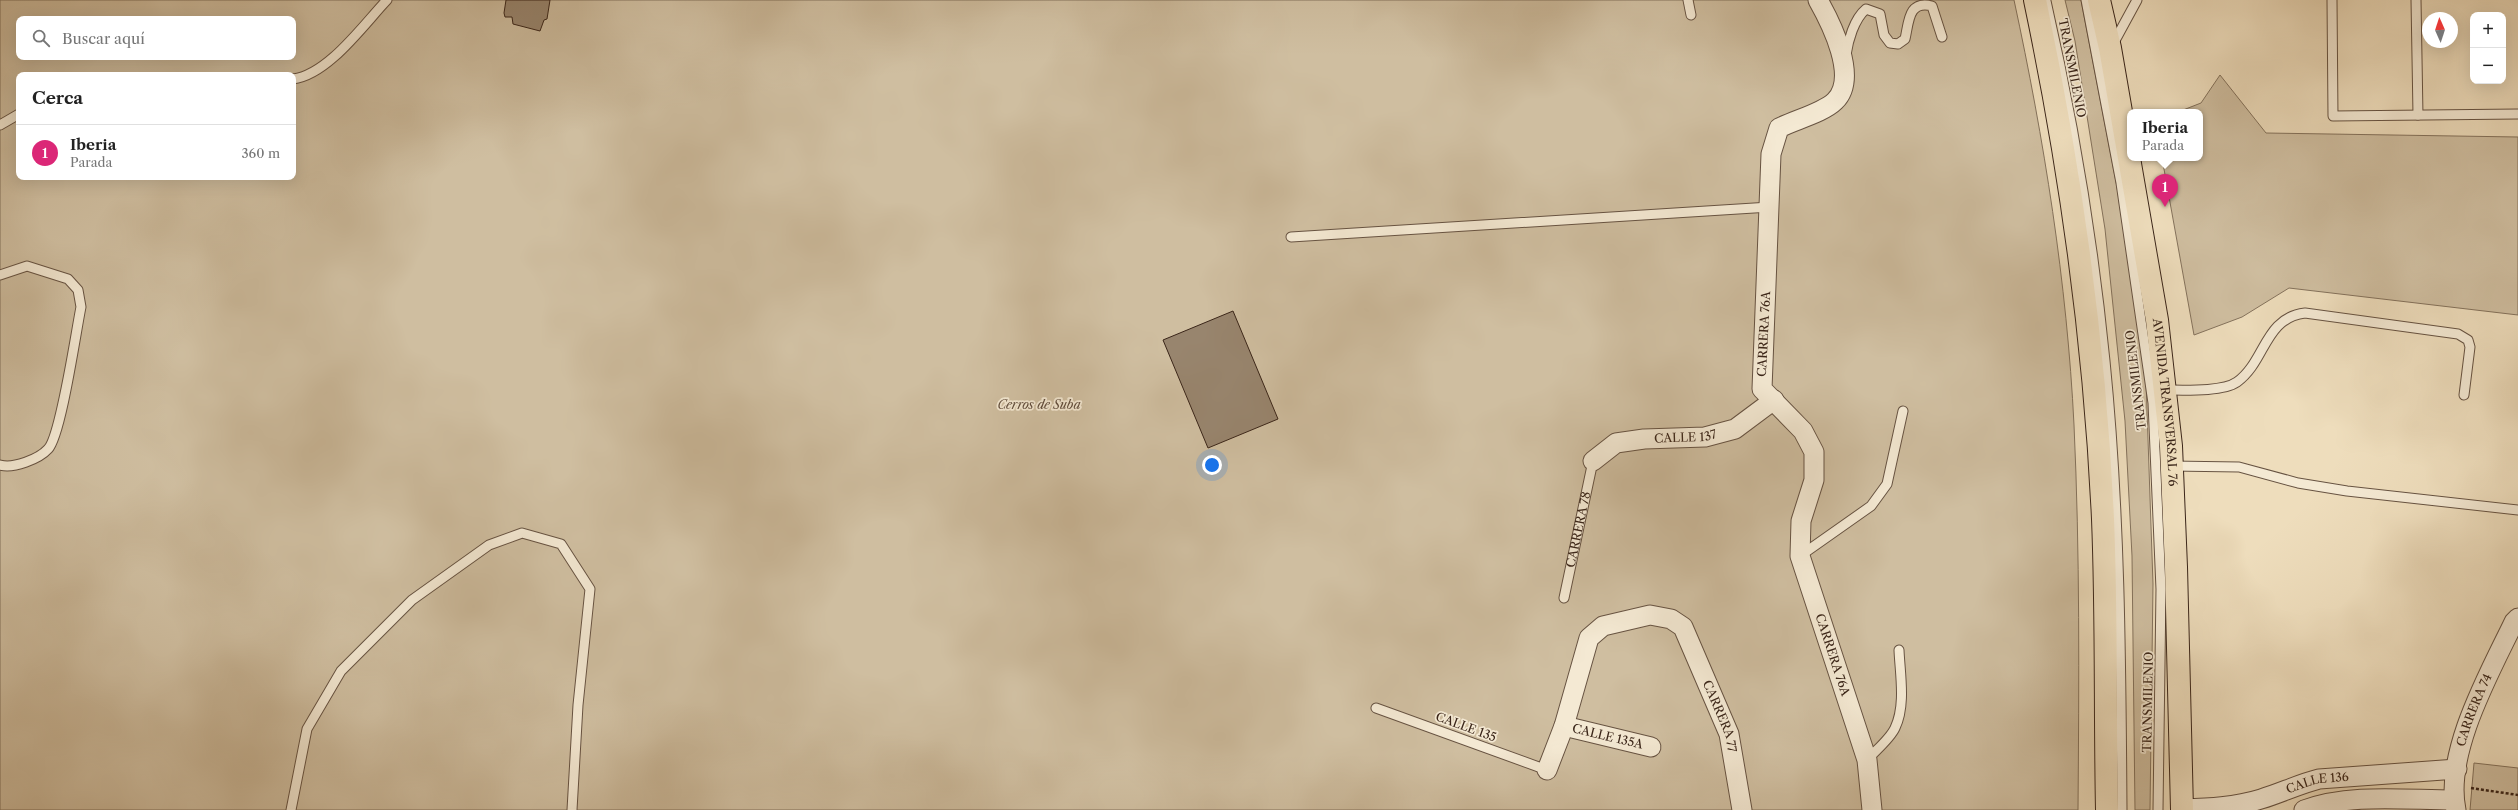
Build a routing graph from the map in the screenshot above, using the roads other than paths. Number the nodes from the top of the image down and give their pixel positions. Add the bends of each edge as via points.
1 (387, 0) edge
2 (1688, 0) edge
3 (1818, 0) edge
4 (2035, 0) edge
5 (2046, 0) edge
6 (2086, 0) edge
7 (2099, 0) edge
8 (2137, 0) edge
9 (2332, 0) edge
10 (2416, 0) edge
11 (1691, 15) dead end
12 (1942, 38) dead end
13 (2110, 48) junction
14 (1844, 66) junction
15 (296, 78) edge
16 (2518, 114) edge
17 (2418, 115) junction
18 (16, 116) edge
19 (0, 125) edge
20 (2127, 146) edge
21 (2130, 161) edge
22 (1770, 207) junction
23 (1291, 237) dead end
24 (0, 275) edge
25 (2165, 390) junction
26 (2464, 395) dead end
27 (1774, 400) junction
28 (1904, 411) dead end
29 (1593, 461) joint
30 (0, 465) edge
31 (2172, 466) junction
32 (2518, 510) edge
33 (1800, 556) junction
34 (1564, 598) dead end
35 (2518, 618) edge
36 (1898, 650) dead end
37 (1376, 708) dead end
38 (1564, 726) junction
39 (1651, 747) dead end
40 (1867, 760) junction
41 (1547, 770) joint
42 (2366, 776) junction
43 (2455, 791) edge
44 (2364, 799) junction
45 (2182, 809) edge
46 (291, 810) edge
47 (572, 810) edge
48 (1742, 810) edge
49 (1872, 810) edge
50 (2107, 810) edge
51 (2122, 810) edge
52 (2158, 810) edge
53 (2304, 810) edge

1 - 15 lane via 331,60 301,78
2 - 11 lane
3 - 14 street via 1833,27
4 - 50 main road via 2071,190 2084,290 2098,441 2103,520
5 - 51 lane, TRANSMILENIO via 2082,190 2105,360 2118,560
6 - 52 lane, TRANSMILENIO via 2122,183 2153,403 2161,589
7 - 13 main road, AVENIDA TRANSVERSAL 76
8 - 13 lane
9 - 17 lane via 2333,116
10 - 17 lane
12 - 14 lane via 1932,6 1924,3 1915,6 1910,12 1905,39 1898,44 1890,43 1884,35 1880,14 1872,9 1866,9 1861,14 1848,45
13 - 20 main road, AVENIDA TRANSVERSAL 76
14 - 22 street, CARRERA 76A via 1843,88 1835,101 1779,128 1771,154
16 - 17 lane
18 - 19 lane
21 - 25 main road, AVENIDA TRANSVERSAL 76 via 2157,320
22 - 23 lane
22 - 27 street, CARRERA 76A via 1761,372 1762,389
24 - 30 lane via 27,266 68,279 78,290 81,307 58,428 48,449 23,464
25 - 26 lane via 2221,388 2237,382 2249,370 2281,322 2291,315 2305,313 2458,334 2468,340 2470,347
25 - 31 main road, AVENIDA TRANSVERSAL 76
27 - 29 street, CALLE 137 via 1735,429 1706,437 1644,439 1616,443
27 - 33 street, CARRERA 76A via 1803,431 1814,452 1814,480 1801,521
28 - 33 lane via 1887,484 1871,506
29 - 34 lane, CARRERA 78
31 - 32 lane via 2239,467 2319,487
31 - 45 main road, AVENIDA TRANSVERSAL 76
33 - 40 street, CARRERA 76A
35 - 43 street, CARRERA 74 via 2468,718
36 - 40 lane via 1901,694 1899,716 1895,729
37 - 41 lane, CALLE 135
38 - 39 street, CALLE 135A
38 - 41 street
38 - 48 street, CARRERA 77 via 1589,638 1603,626 1650,615 1671,619 1683,627 1729,734
40 - 49 street, CARRERA 76A
42 - 43 street, CALLE 136
42 - 44 street
42 - 45 street, CALLE 136 via 2319,779 2261,799 2231,806
43 - 44 street, CALLE 136
44 - 53 street, CALLE 136 via 2320,805
46 - 47 lane via 307,729 341,671 412,600 489,545 522,533 561,544 590,589 578,705

